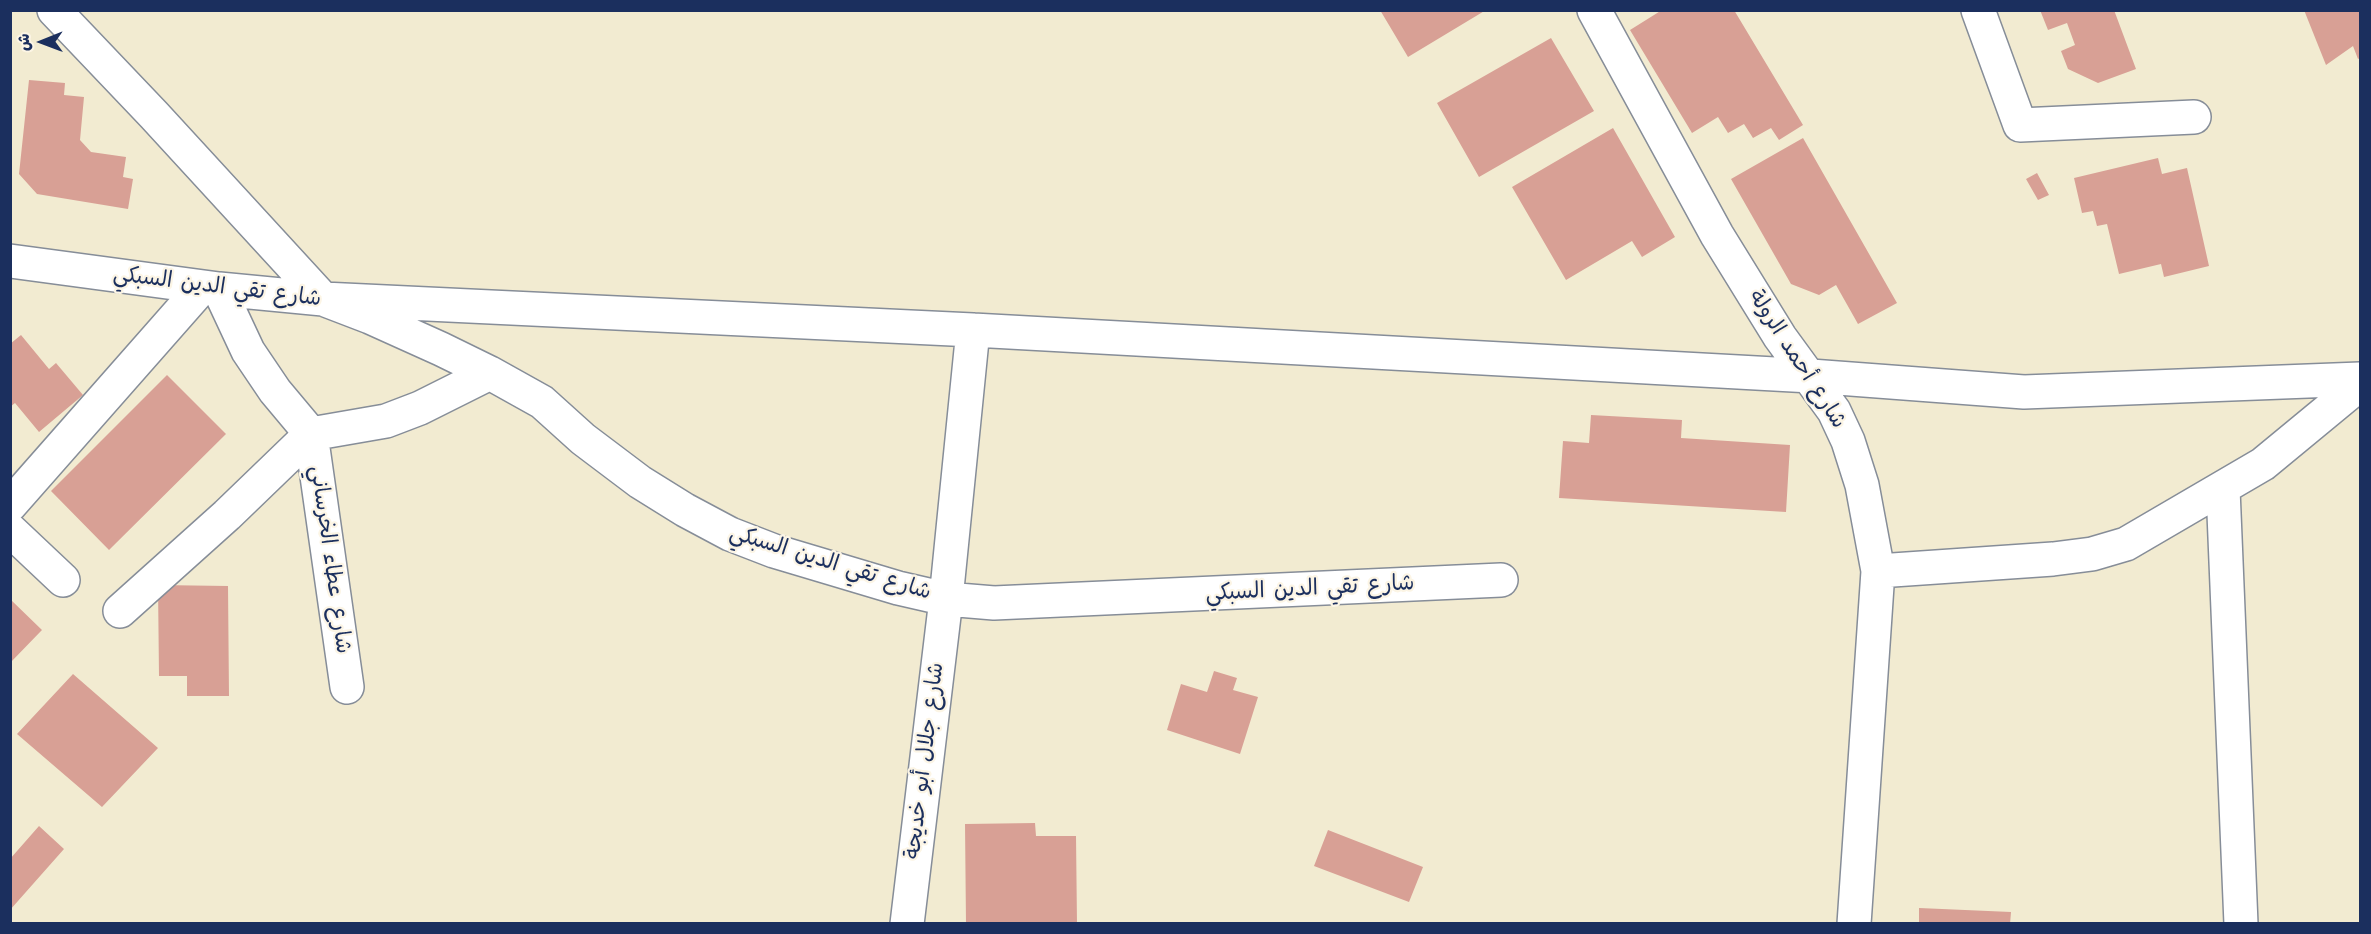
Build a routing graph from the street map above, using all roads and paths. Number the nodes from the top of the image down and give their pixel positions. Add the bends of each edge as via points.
1 (54, 10) edge
2 (1594, 10) edge
3 (1978, 10) edge
4 (2194, 117) dead end
5 (13, 266) edge
6 (210, 288) junction
7 (323, 299) junction
8 (973, 330) junction
9 (490, 372) junction
10 (1811, 376) junction
11 (2361, 379) edge
12 (2361, 384) edge
13 (311, 434) junction
14 (2223, 489) junction
15 (10, 505) edge
16 (10, 530) edge
17 (1878, 571) junction
18 (63, 579) dead end
19 (1501, 580) dead end
20 (946, 599) junction
21 (120, 611) dead end
22 (347, 687) dead end
23 (907, 924) edge
24 (1854, 924) edge
25 (2241, 924) edge

1 - 7 street
2 - 10 street, شارع أحمد الرولة via 1717,235 1780,337
3 - 4 street via 2020,125
5 - 6 street, شارع تقي الدين السبكي
6 - 7 street, شارع تقي الدين السبكي
6 - 13 street, شارع عطاء الخرساني via 275,391
6 - 15 street
7 - 8 street
7 - 9 street, شارع تقي الدين السبكي
8 - 10 street
8 - 20 street, شارع جلال أبو خديجة
9 - 13 street, شارع عطاء الخرساني via 386,421
9 - 20 street, شارع تقي الدين السبكي via 542,402 640,482 730,534 785,554
10 - 11 street via 2024,392
10 - 17 street, شارع أحمد الرولة via 1848,441 1862,485
12 - 14 street via 2263,464
13 - 21 street
13 - 22 street, شارع عطاء الخرساني
14 - 17 street via 2126,544 2092,554
14 - 25 street
16 - 18 street
17 - 24 street, شارع أحمد الرولة
19 - 20 street, شارع تقي الدين السبكي via 1006,603
20 - 23 street, شارع جلال أبو خديجة

